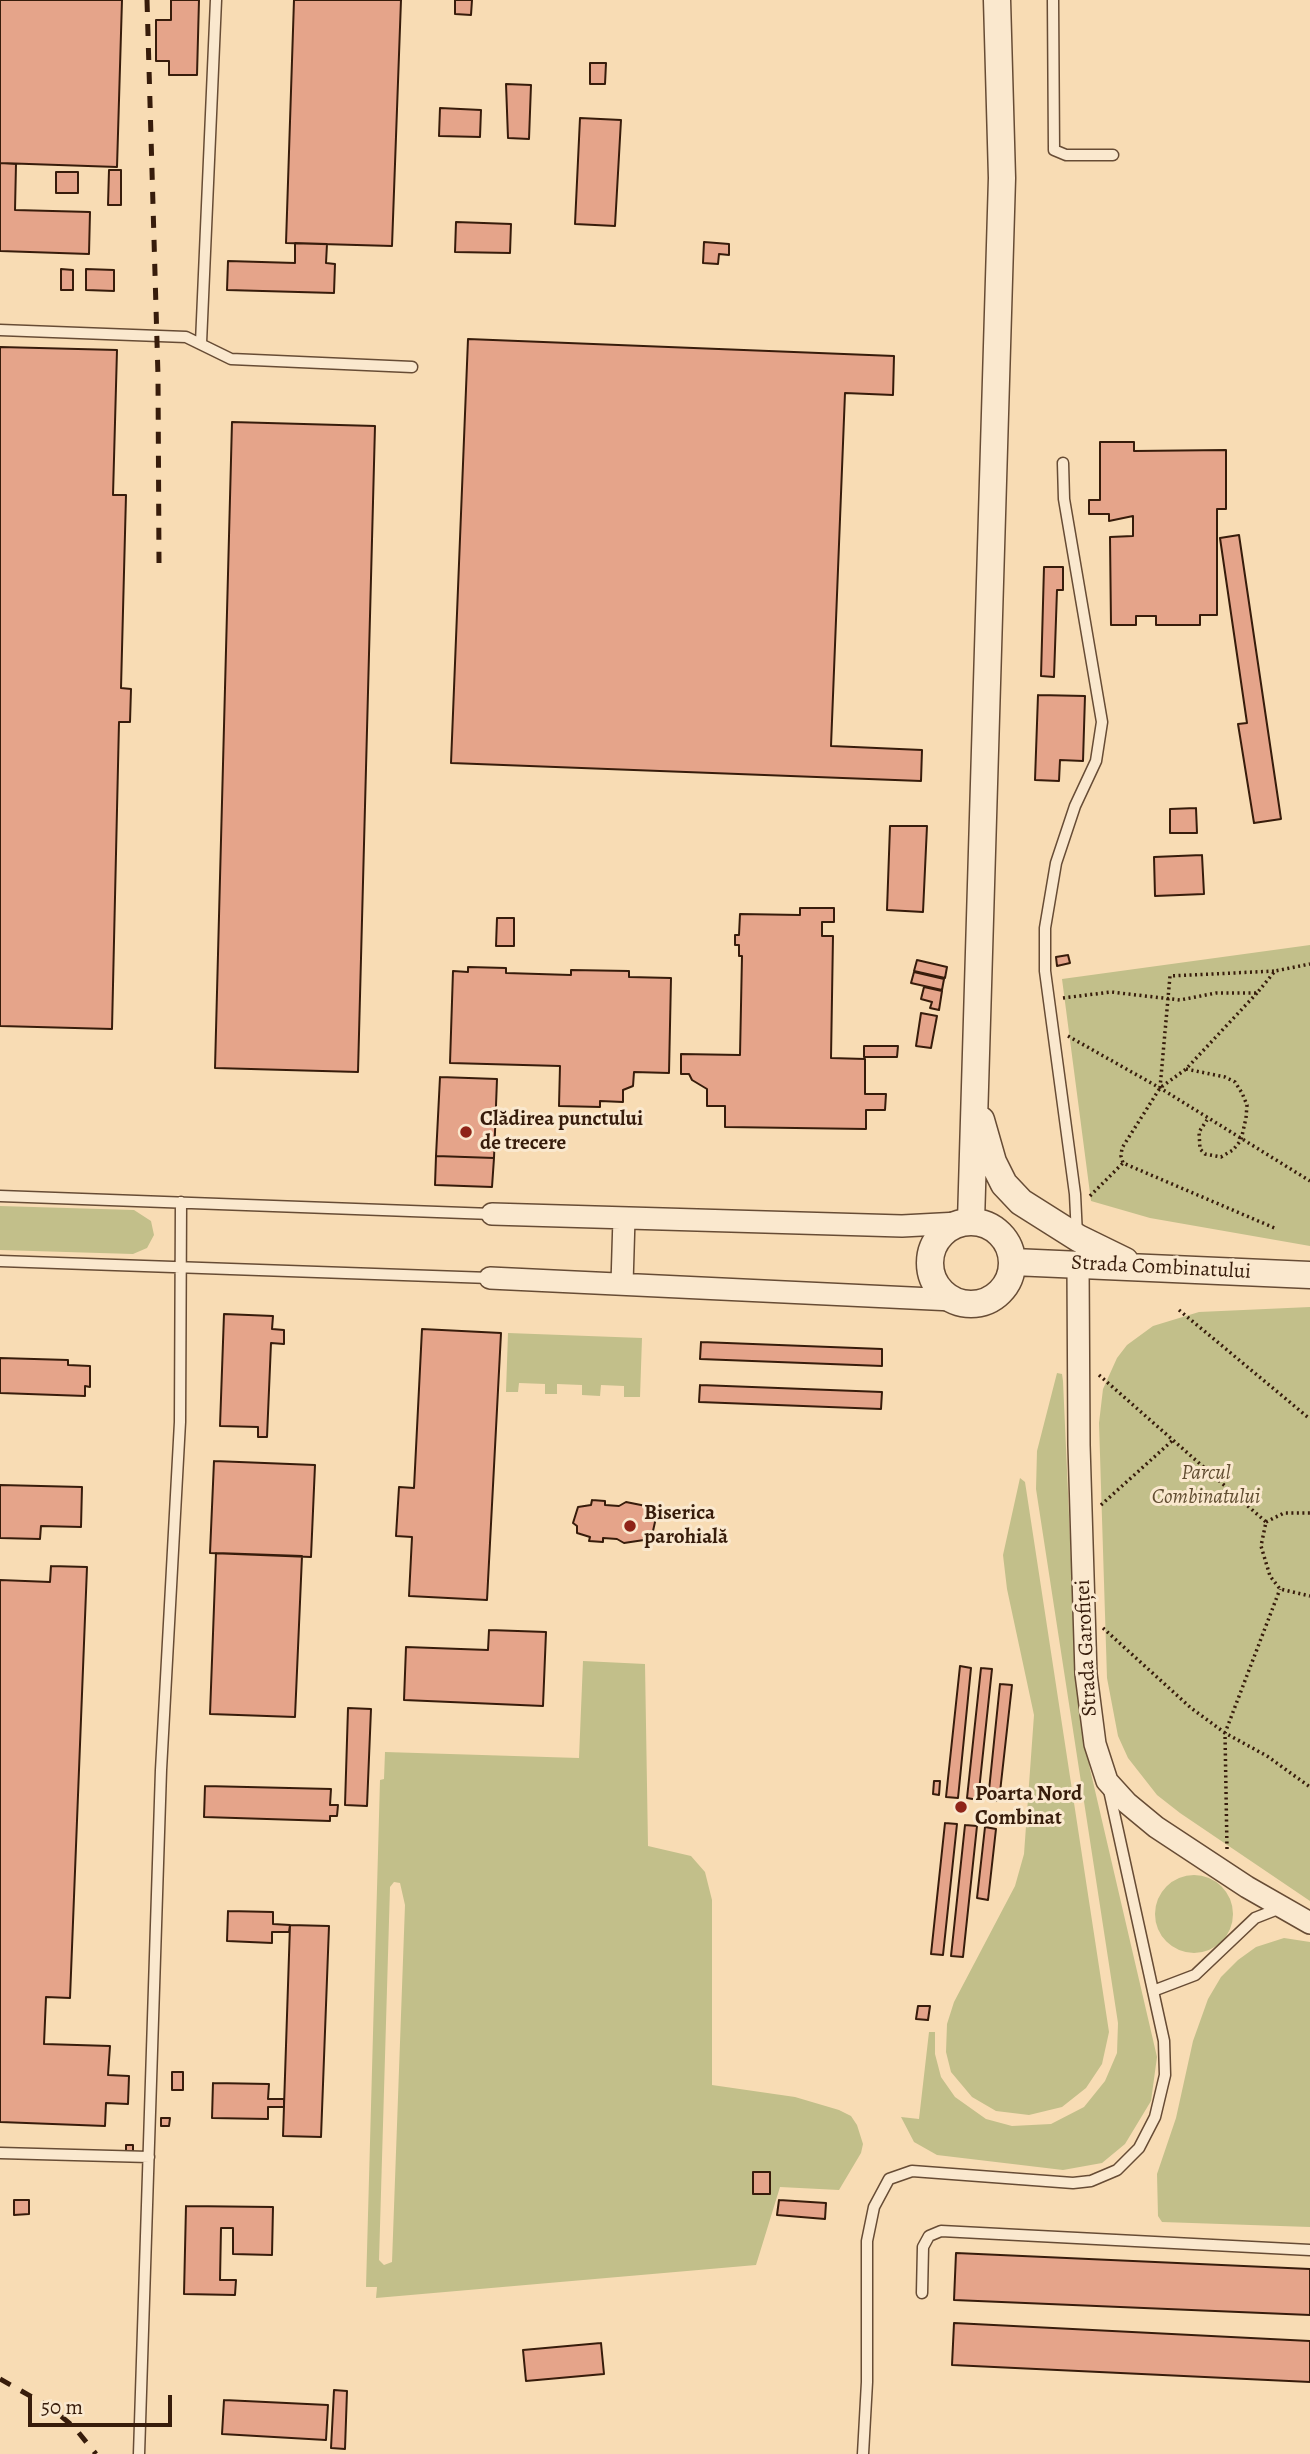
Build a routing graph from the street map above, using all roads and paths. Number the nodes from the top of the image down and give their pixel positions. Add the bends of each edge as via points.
1 (216, 0) edge
2 (997, 0) edge
3 (1053, 0) edge
4 (1113, 155) dead end
5 (0, 330) edge
6 (201, 343) junction
7 (412, 367) dead end
8 (1063, 463) dead end
9 (1310, 964) edge
10 (1275, 971) junction
11 (1257, 993) junction
12 (1058, 999) dead end
13 (1166, 1000) junction
14 (1063, 1033) dead end
15 (973, 1068) junction
16 (1186, 1069) junction
17 (1160, 1088) junction
18 (1207, 1120) junction
19 (1241, 1140) junction
20 (1123, 1163) junction
21 (1308, 1178) edge
22 (0, 1196) edge
23 (181, 1202) junction
24 (1084, 1202) dead end
25 (492, 1213) joint
26 (624, 1218) junction
27 (965, 1222) junction
28 (1277, 1228) dead end
29 (1077, 1238) junction
30 (0, 1261) edge
31 (1013, 1262) junction
32 (1079, 1264) junction
33 (180, 1267) junction
34 (1136, 1267) junction
35 (1310, 1275) edge
36 (490, 1278) joint
37 (622, 1284) junction
38 (953, 1300) junction
39 (1179, 1310) dead end
40 (1099, 1375) dead end
41 (1310, 1419) edge
42 (1173, 1440) junction
43 (1095, 1511) dead end
44 (1310, 1513) edge
45 (1265, 1522) junction
46 (1280, 1589) junction
47 (1310, 1596) edge
48 (1097, 1622) dead end
49 (1225, 1733) junction
50 (1107, 1780) junction
51 (1310, 1787) edge
52 (1227, 1858) dead end
53 (1283, 1908) junction
54 (1310, 1923) edge
55 (1153, 1991) junction
56 (0, 2153) edge
57 (149, 2157) junction
58 (1310, 2250) edge
59 (922, 2293) dead end
60 (139, 2454) edge
61 (863, 2454) edge

1 - 6 lane
2 - 15 street via 1002,178
3 - 4 lane via 1054,150 1066,155
5 - 6 lane via 187,337
6 - 7 lane via 231,359
8 - 29 lane via 1063,499 1102,722 1096,761 1056,863 1045,928 1045,971
9 - 10 path
10 - 11 path
10 - 13 path via 1170,976
11 - 13 path
11 - 16 path
12 - 13 path via 1111,992
13 - 17 path
14 - 17 path
15 - 27 street
15 - 29 street via 985,1138 1004,1184 1021,1202
16 - 17 path
16 - 19 path via 1235,1082 1247,1105
17 - 18 path
17 - 20 path via 1122,1148
18 - 19 path
18 - 19 path via 1198,1142 1205,1154 1221,1157
19 - 21 path
20 - 24 path
20 - 28 path
22 - 23 lane
23 - 25 lane
23 - 33 lane
25 - 26 street
26 - 27 street via 902,1226
26 - 37 street
27 - 31 street via 995,1228 1004,1237
27 - 38 street via 938,1238 930,1261 936,1284
29 - 32 lane
29 - 34 street
30 - 33 lane
31 - 32 street, Strada Combinatului
31 - 38 street via 1007,1285 998,1295 977,1304
32 - 34 street, Strada Combinatului
32 - 50 street, Strada Garofiței via 1086,1674 1095,1744
33 - 36 lane
33 - 57 lane via 180,1423 161,1770
34 - 35 street, Strada Combinatului
36 - 37 street
37 - 38 street
39 - 41 path
40 - 42 path
42 - 43 path
42 - 45 path
44 - 45 path via 1284,1513
45 - 46 path via 1261,1534 1264,1561
46 - 47 path
46 - 49 path
48 - 49 path
49 - 51 path
49 - 52 path
50 - 53 street, Strada Garofiței via 1156,1827
50 - 55 lane
53 - 54 street, Strada Garofiței
53 - 55 lane via 1255,1918 1195,1975
55 - 61 lane via 1166,2059 1162,2094 1148,2133 1117,2170 1073,2183 912,2171 889,2179 884,2186 867,2241
56 - 57 lane
57 - 60 lane
58 - 59 lane via 941,2231 929,2236 923,2247

